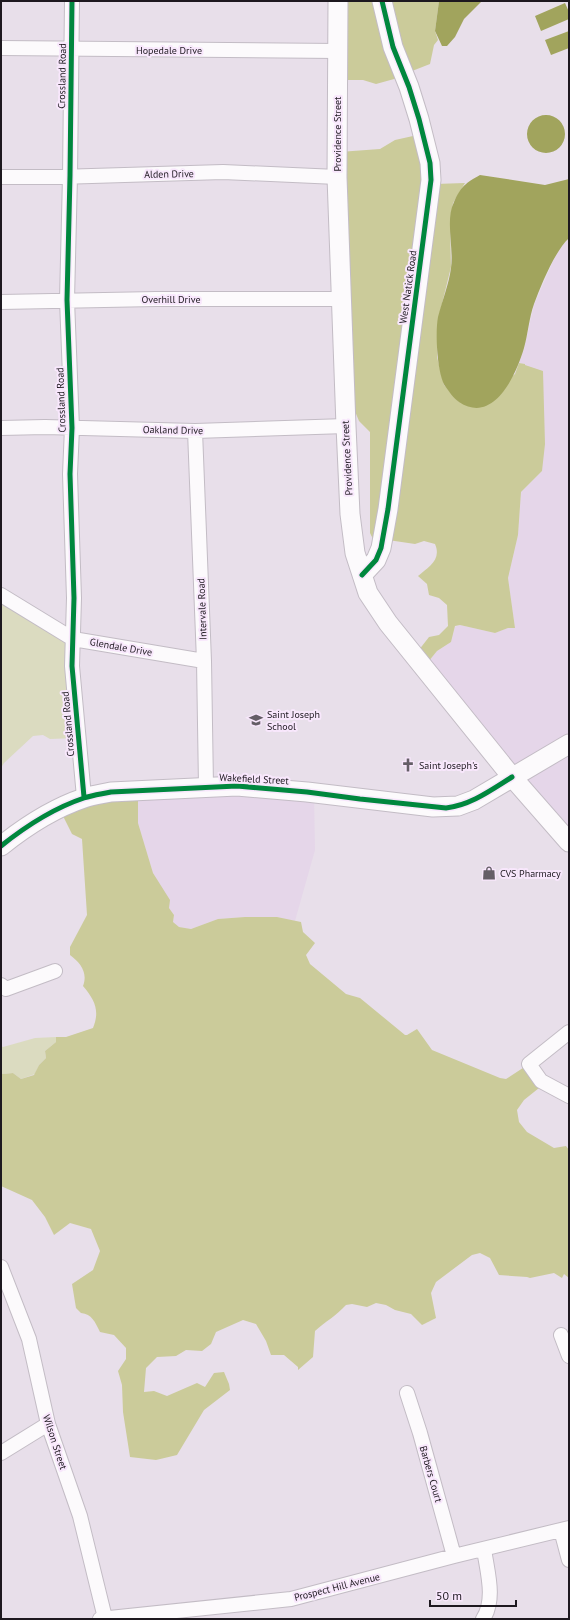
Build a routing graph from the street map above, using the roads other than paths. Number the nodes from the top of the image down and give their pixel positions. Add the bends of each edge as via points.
1 (72, 1) edge
2 (338, 1) edge
3 (382, 1) edge
4 (1, 48) edge
5 (72, 48) junction
6 (338, 50) junction
7 (70, 176) junction
8 (1, 177) edge
9 (337, 177) junction
10 (341, 298) junction
11 (66, 300) junction
12 (1, 302) edge
13 (346, 426) junction
14 (1, 428) edge
15 (72, 428) junction
16 (195, 431) junction
17 (362, 575) junction
18 (1, 595) edge
19 (73, 639) junction
20 (204, 661) junction
21 (569, 744) edge
22 (512, 777) junction
23 (206, 786) junction
24 (84, 797) junction
25 (569, 842) edge
26 (1, 846) edge
27 (55, 971) dead end
28 (1, 984) edge
29 (569, 1032) edge
30 (569, 1096) edge
31 (1, 1267) edge
32 (561, 1335) dead end
33 (569, 1356) edge
34 (407, 1393) dead end
35 (48, 1424) junction
36 (1, 1453) edge
37 (565, 1529) edge
38 (484, 1549) junction
39 (454, 1556) junction
40 (569, 1560) edge
41 (166, 1616) edge
42 (102, 1619) edge
43 (483, 1619) edge

1 - 5 street, Crossland Road
2 - 6 street, Providence Street
3 - 17 street, West Natick Road via 393,46 410,87 419,119 430,163 431,185 388,509 381,548 376,560
4 - 5 street, Hopedale Drive
5 - 6 street, Hopedale Drive
5 - 7 street, Crossland Road
6 - 9 street, Providence Street
7 - 8 street, Alden Drive
7 - 9 street, Alden Drive via 223,172
7 - 11 street, Crossland Road
9 - 10 street, Providence Street
10 - 11 street, Overhill Drive
10 - 13 street, Providence Street
11 - 12 street, Overhill Drive
11 - 15 street, Crossland Road
13 - 16 street, Oakland Drive
13 - 17 street, Providence Street via 350,514 355,553
14 - 15 street, Oakland Drive
15 - 16 street, Oakland Drive
15 - 19 street, Crossland Road via 70,474
16 - 20 street, Intervale Road
17 - 22 street, Providence Street via 368,592 388,623
18 - 19 street, Glendale Drive
19 - 20 street, Glendale Drive
19 - 24 street, Crossland Road via 72,666
20 - 23 street, Intervale Road
21 - 22 street, Wakefield Street
22 - 23 street, Wakefield Street via 474,800 446,808 294,790
22 - 25 street, Providence Street
23 - 24 street, Wakefield Street via 111,792
24 - 26 street, Wakefield Street via 36,820
27 - 28 street via 6,989
29 - 30 street via 529,1064 540,1081
31 - 35 street, Wilson Street via 29,1339
32 - 33 street
34 - 39 street, Barbers Court
35 - 36 street
35 - 42 street, Wilson Street via 80,1516
37 - 38 street, Prospect Hill Avenue
37 - 40 street
38 - 39 street, Prospect Hill Avenue
38 - 43 street via 490,1600
39 - 41 street, Prospect Hill Avenue via 291,1599
41 - 42 street, Prospect Hill Avenue

